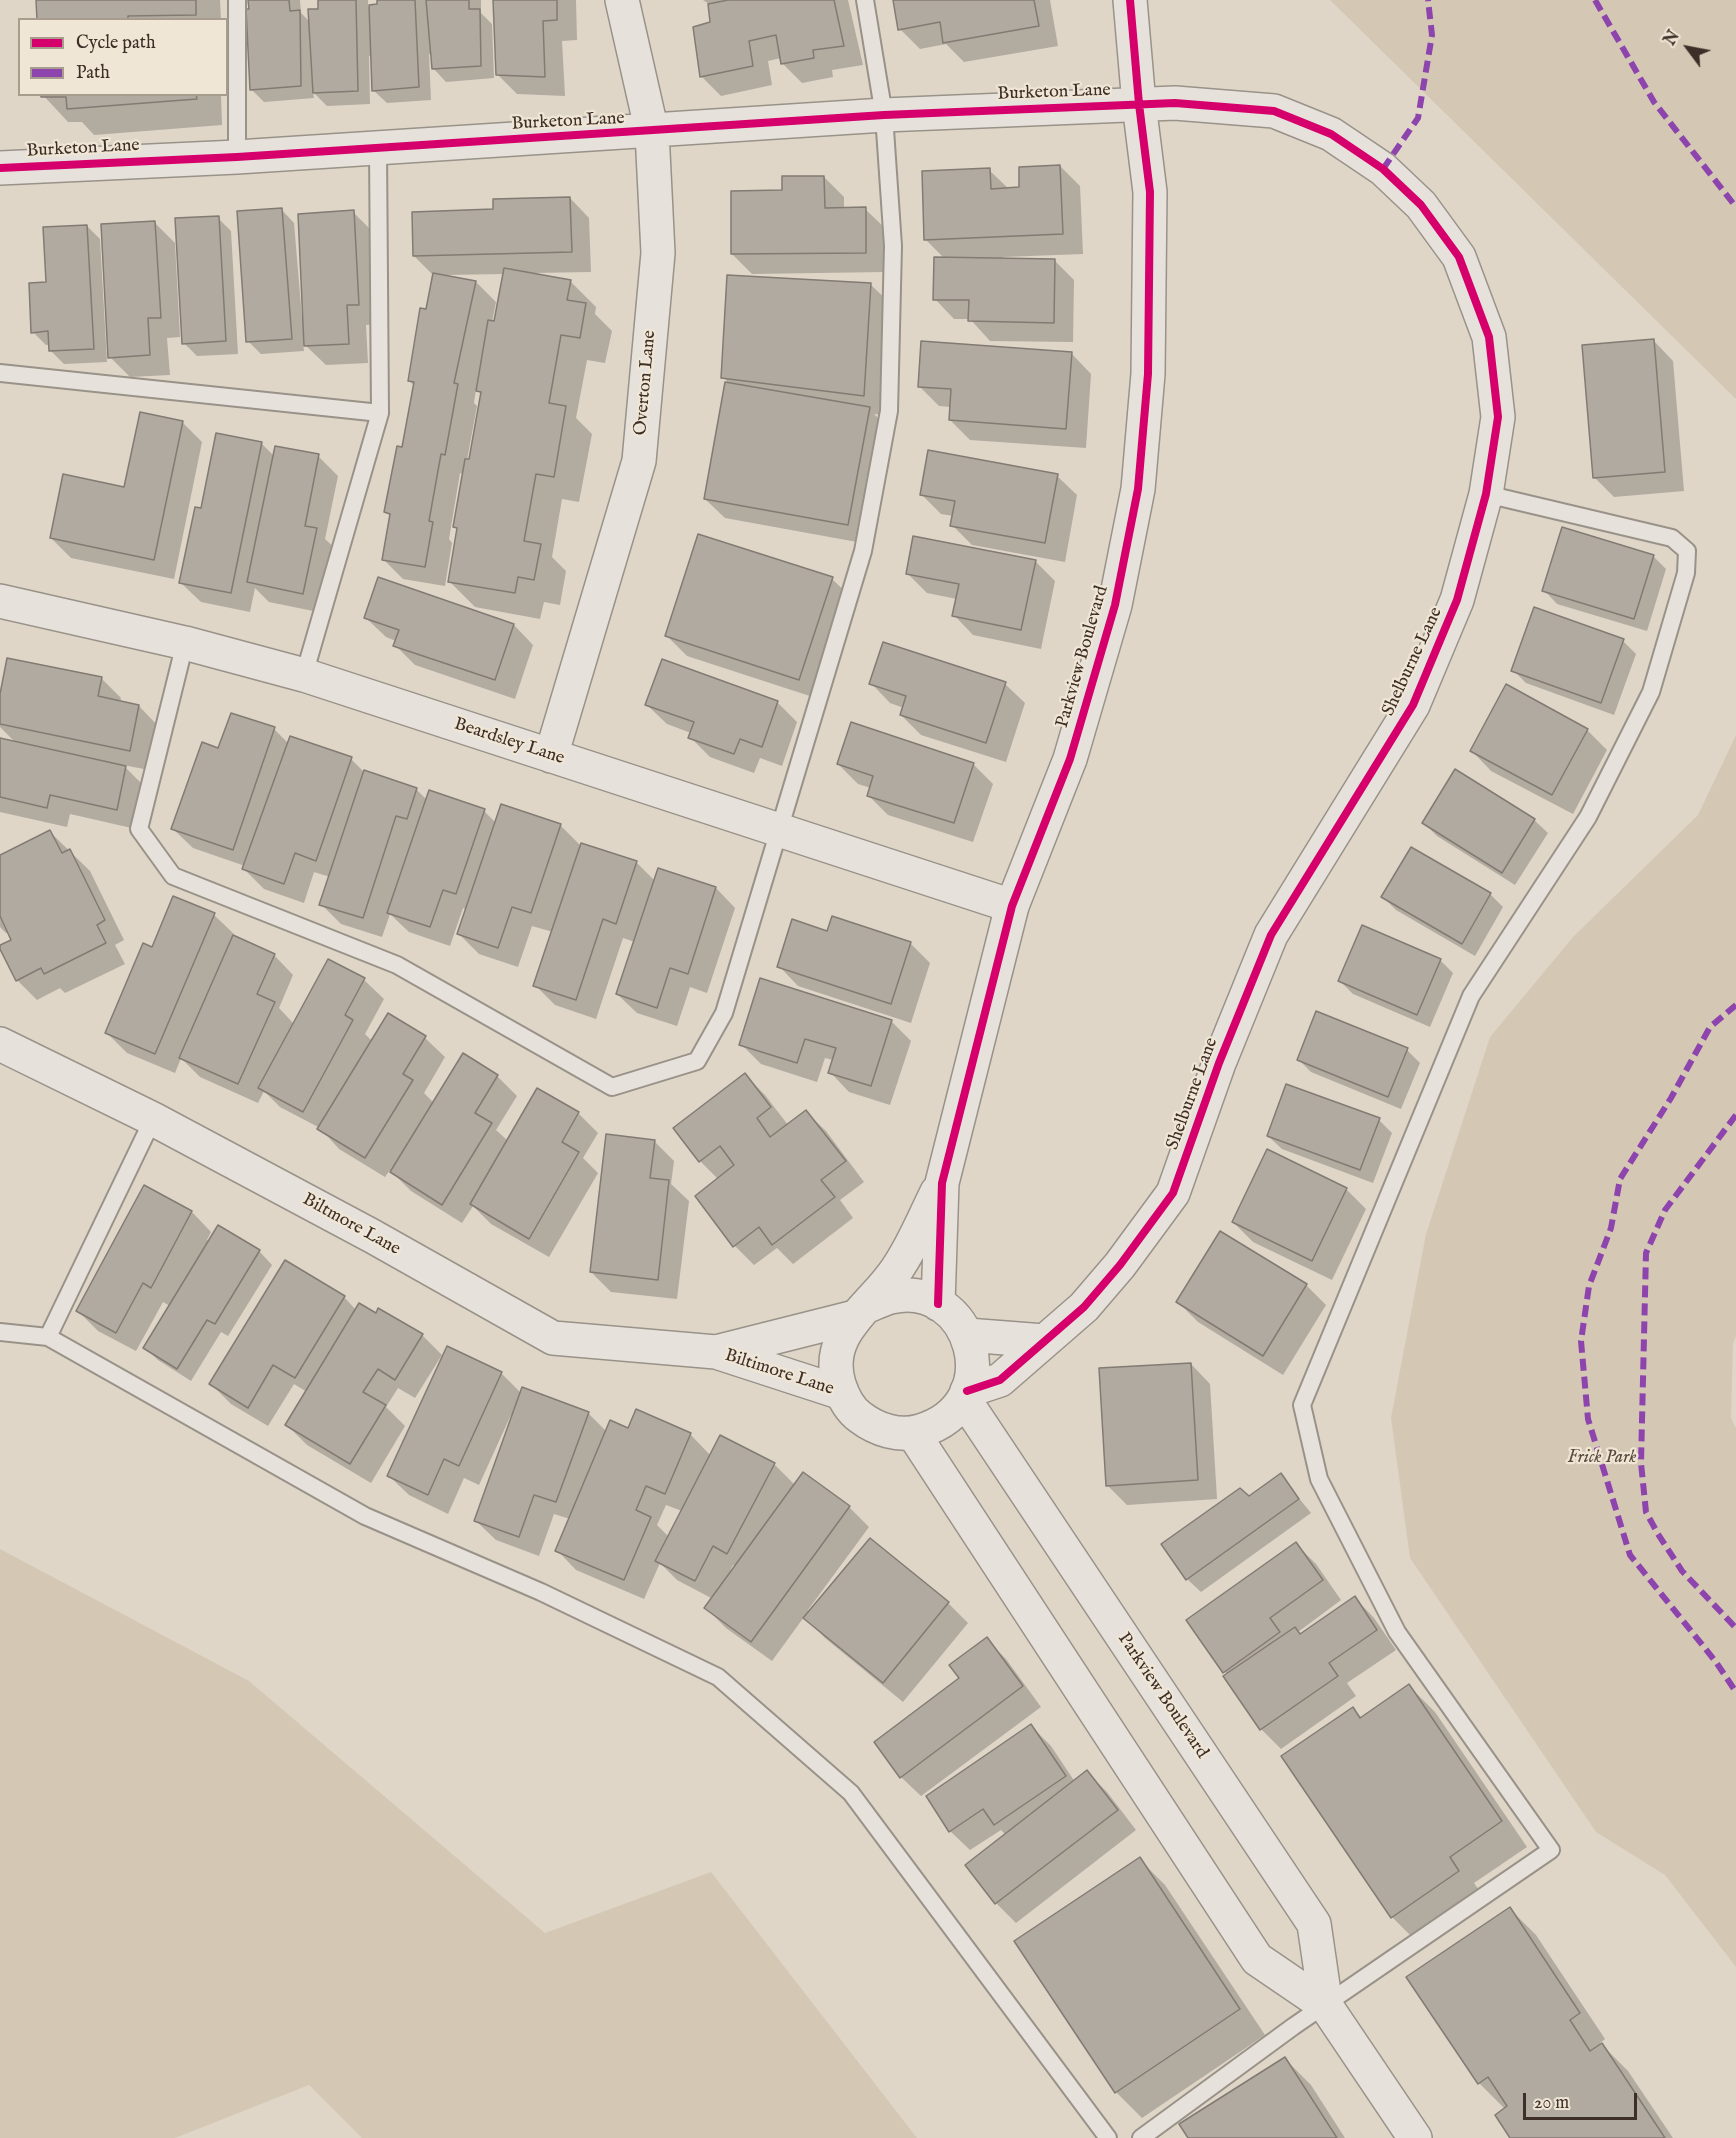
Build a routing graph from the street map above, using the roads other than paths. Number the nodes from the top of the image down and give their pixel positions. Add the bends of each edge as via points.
1 (237, 0) edge
2 (622, 0) edge
3 (865, 0) edge
4 (1130, 0) edge
5 (1138, 104) junction
6 (884, 115) junction
7 (652, 132) junction
8 (378, 149) junction
9 (237, 157) junction
10 (0, 168) edge
11 (0, 373) edge
12 (380, 413) junction
13 (1486, 494) junction
14 (0, 601) edge
15 (185, 644) junction
16 (304, 675) junction
17 (551, 756) junction
18 (779, 831) junction
19 (1012, 906) junction
20 (0, 1044) edge
21 (153, 1119) junction
22 (942, 1183) junction
23 (938, 1304) junction
24 (862, 1311) junction
25 (0, 1332) edge
26 (967, 1335) junction
27 (48, 1337) junction
28 (1044, 1341) junction
29 (716, 1352) junction
30 (842, 1393) junction
31 (965, 1395) junction
32 (913, 1433) junction
33 (1326, 2006) junction
34 (1108, 2138) edge
35 (1141, 2138) edge
36 (1415, 2138) edge

1 - 9 lane
2 - 7 street, Overton Lane
3 - 6 lane
4 - 5 street, Parkview Boulevard
5 - 6 street, Burketon Lane
5 - 13 street, Shelburne Lane via 1274,111 1331,134 1383,169 1420,205 1459,257 1489,337 1498,417
5 - 19 street, Parkview Boulevard via 1150,192 1148,374 1138,489 1115,605 1070,759
6 - 7 street, Burketon Lane
6 - 18 lane via 893,246 889,411 863,551
7 - 8 street, Burketon Lane
7 - 17 street, Overton Lane via 658,253 639,461
8 - 9 street, Burketon Lane
8 - 12 lane
9 - 10 street, Burketon Lane
11 - 12 lane
12 - 16 lane
13 - 28 street, Shelburne Lane via 1457,600 1413,705 1271,935 1219,1063 1173,1193 1084,1307
13 - 33 lane via 1672,538 1687,552 1686,573 1651,692 1588,817 1471,996 1302,1405 1318,1479 1397,1632 1551,1850
14 - 15 street, Beardsley Lane
15 - 16 street, Beardsley Lane
15 - 18 lane via 139,829 173,876 397,965 612,1087 697,1061 724,1012
16 - 17 street, Beardsley Lane
17 - 18 street, Beardsley Lane
18 - 19 street, Beardsley Lane
19 - 22 street, Parkview Boulevard
20 - 21 street, Biltmore Lane
21 - 27 lane
21 - 29 street, Biltmore Lane via 553,1338
22 - 23 street, Parkview Boulevard
22 - 24 street, Parkview Boulevard via 898,1268
23 - 24 street via 916,1296 892,1297
23 - 26 street via 955,1317
24 - 29 street, Biltimore Lane
24 - 30 street, Parkview Boulevard via 841,1336 836,1356 836,1375
25 - 27 lane
26 - 28 street
26 - 31 street via 973,1356 972,1378
27 - 34 lane via 365,1516 541,1592 718,1677 851,1793
28 - 31 street, Shelburne Lane via 1000,1380
29 - 30 street, Biltimore Lane
30 - 32 street, Parkview Boulevard via 853,1412 871,1425 891,1432
31 - 32 street, Parkview Boulevard via 951,1415 933,1427
31 - 33 street, Parkview Boulevard via 1314,1924
32 - 33 street, Parkview Boulevard via 1257,1959
33 - 35 lane via 1294,2025
33 - 36 street, Parkview Boulevard

